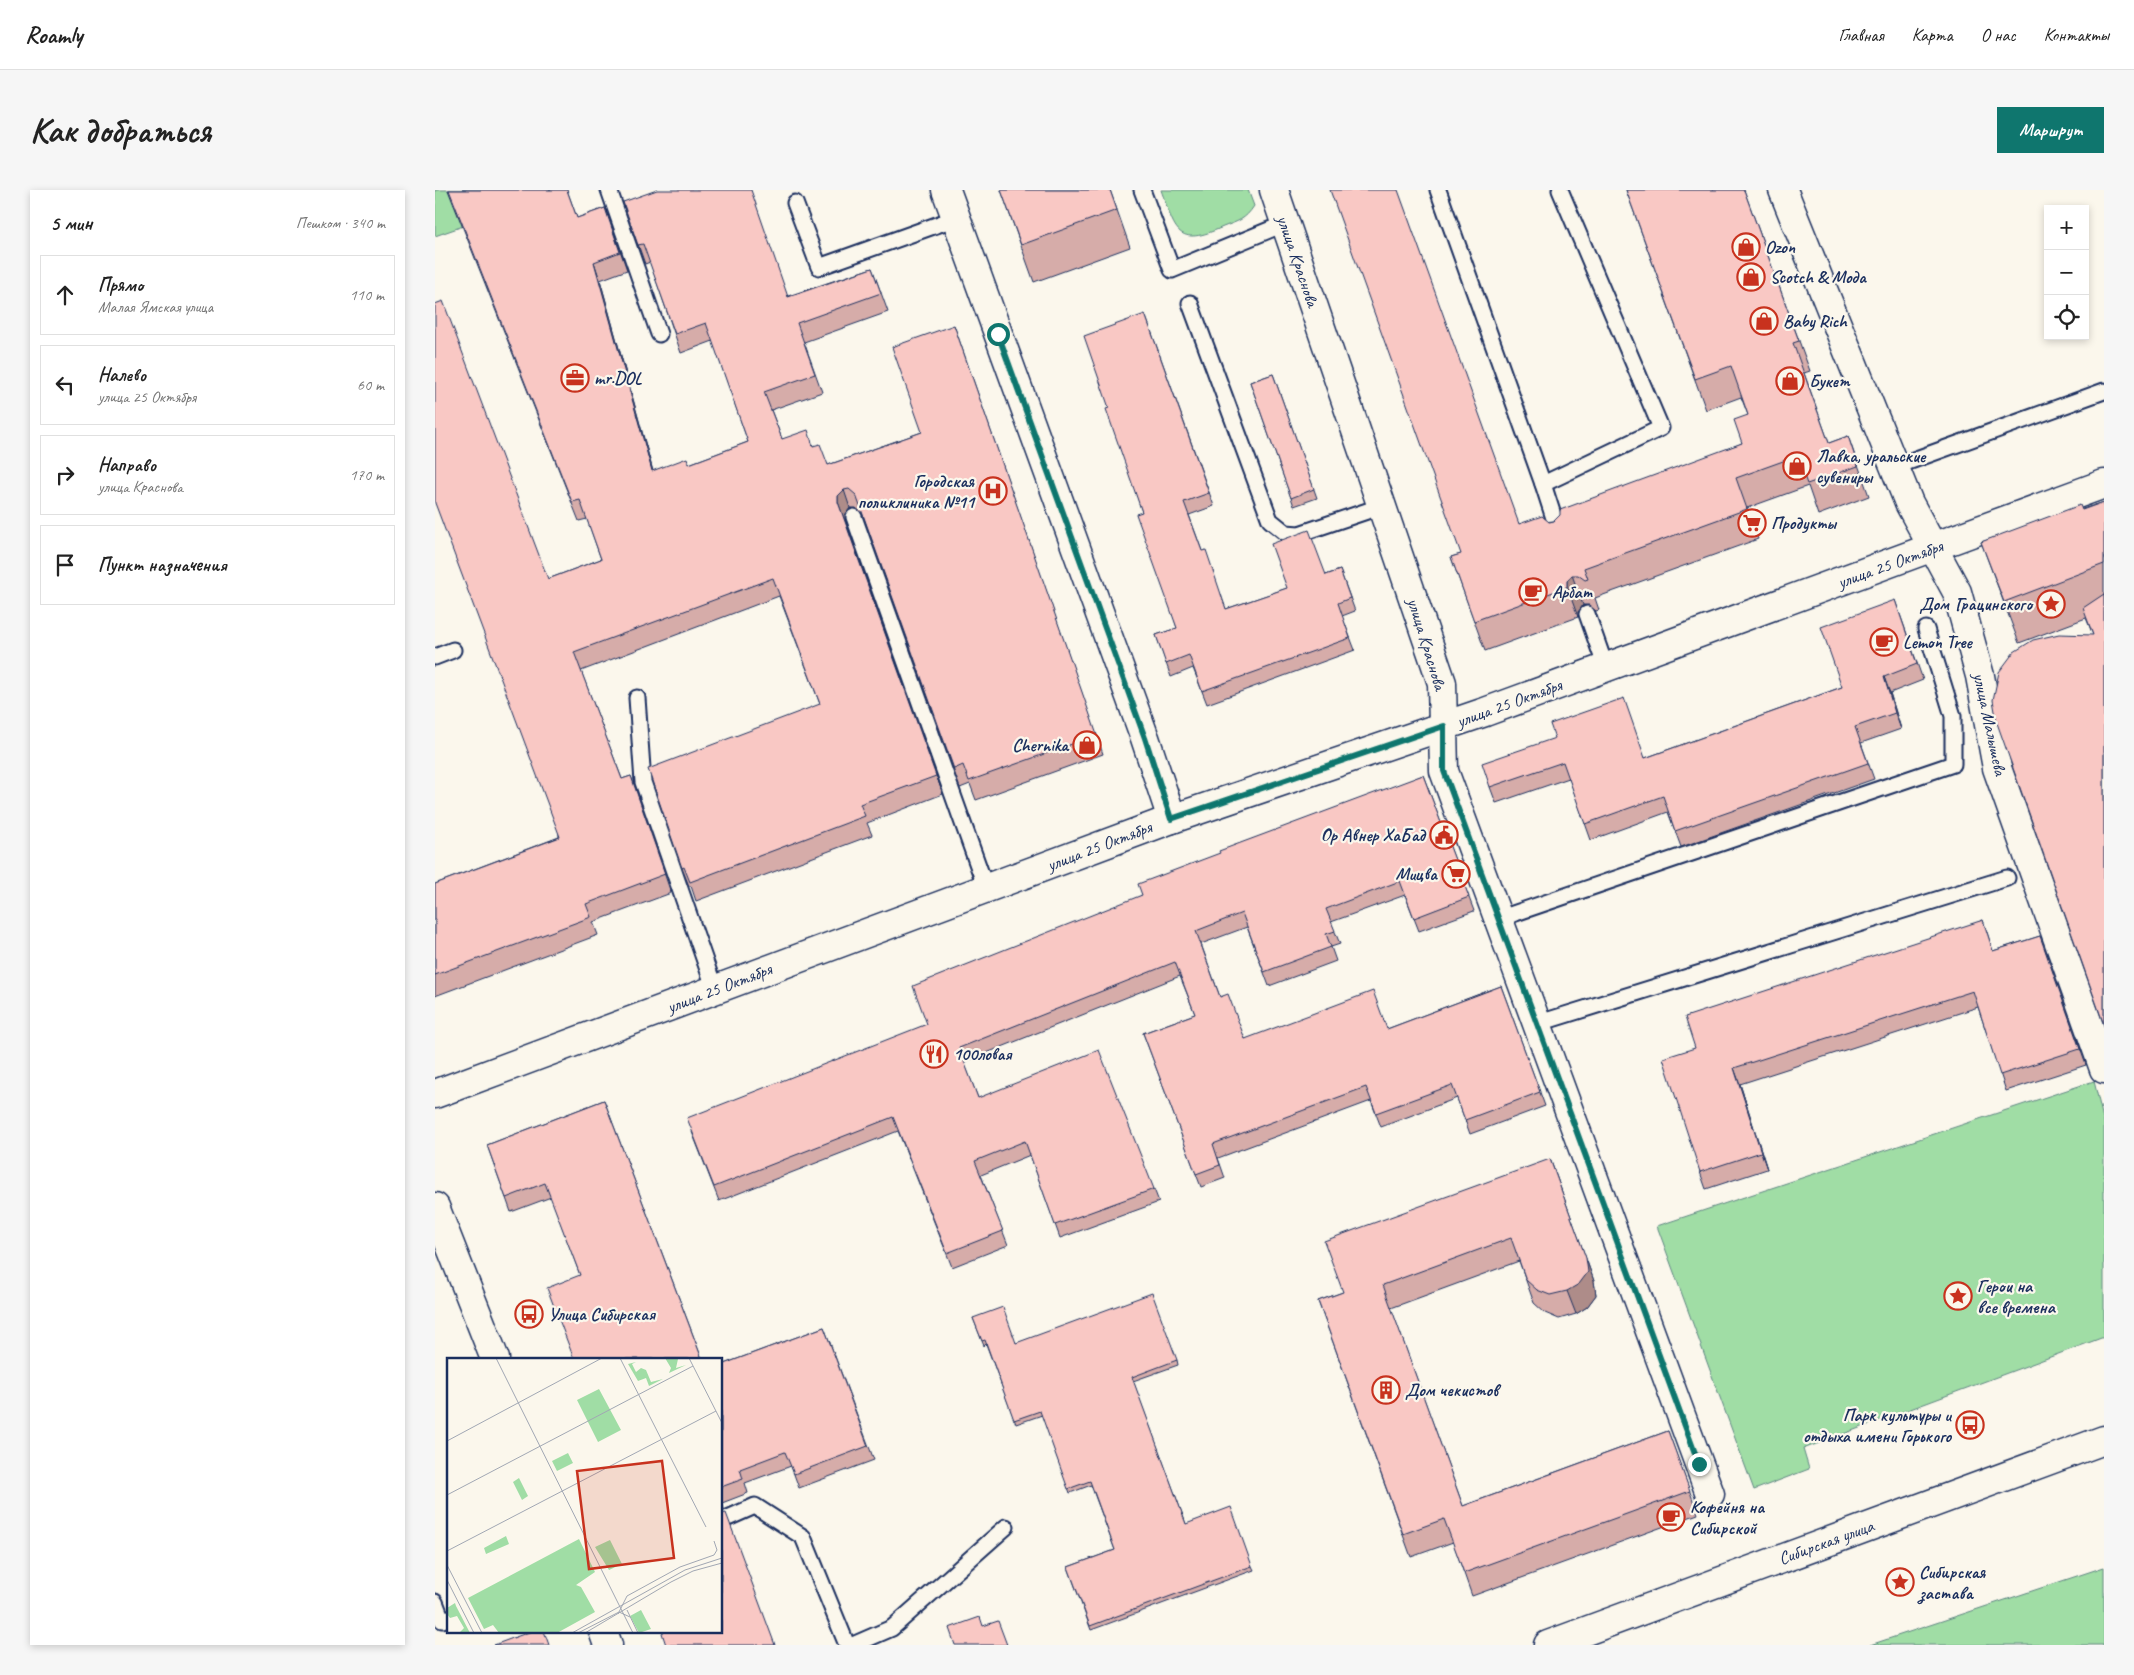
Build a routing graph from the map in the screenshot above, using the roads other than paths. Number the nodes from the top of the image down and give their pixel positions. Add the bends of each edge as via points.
1 (609, 190) edge
2 (946, 190) edge
3 (1143, 190) edge
4 (1274, 190) edge
5 (1438, 190) edge
6 (1560, 190) edge
7 (1783, 190) edge
8 (795, 203) dead end
9 (956, 218) junction
10 (1285, 223) junction
11 (1190, 303) dead end
12 (659, 334) dead end
13 (2104, 391) edge
14 (1894, 467) junction
15 (1543, 484) junction
16 (2104, 484) edge
17 (1382, 506) junction
18 (854, 517) edge
19 (1574, 520) edge
20 (1556, 527) junction
21 (1562, 543) edge
22 (1934, 548) junction
23 (1587, 614) edge
24 (1926, 629) dead end
25 (453, 650) dead end
26 (435, 657) edge
27 (1606, 668) junction
28 (637, 698) dead end
29 (1444, 726) junction
30 (1171, 819) junction
31 (2007, 878) dead end
32 (986, 888) junction
33 (1498, 919) junction
34 (715, 990) junction
35 (1536, 1024) junction
36 (2104, 1069) edge
37 (435, 1094) edge
38 (435, 1207) edge
39 (495, 1358) edge
40 (2104, 1440) edge
41 (1710, 1494) dead end
42 (723, 1520) edge
43 (1006, 1527) dead end
44 (435, 1602) edge
45 (442, 1621) edge
46 (603, 1632) edge
47 (608, 1645) edge
48 (847, 1645) edge
49 (853, 1645) edge
50 (1549, 1645) edge

1 - 12 lane
2 - 9 street
3 - 10 lane via 1172,270
4 - 10 street, улица Краснова
5 - 15 lane
6 - 15 lane via 1661,428
7 - 14 street, улица Малышева
8 - 9 lane via 819,267
9 - 30 street via 1145,738
10 - 17 street, улица Краснова
11 - 17 lane via 1270,520 1286,533 1299,534
13 - 14 lane
14 - 22 street, улица Малышева
15 - 20 lane
16 - 22 street, улица 25 Октября
17 - 29 street, улица Краснова via 1442,683
18 - 32 lane
19 - 20 lane
20 - 21 lane
22 - 27 street, улица 25 Октября
22 - 36 street, улица Малышева via 1957,592 1980,676 1997,768
23 - 27 lane
24 - 33 lane via 1953,716 1953,764
25 - 26 lane
27 - 29 street, улица 25 Октября
28 - 34 lane via 643,782
29 - 30 street, улица 25 Октября
29 - 33 street, улица Краснова via 1444,771
30 - 32 street, улица 25 Октября
31 - 35 lane
32 - 34 street, улица 25 Октября
33 - 35 street, улица Краснова
34 - 37 street, улица 25 Октября
35 - 41 street, улица Краснова
38 - 39 street
40 - 50 street, Сибирская улица
42 - 48 lane via 755,1506 803,1537
43 - 49 lane via 892,1628
44 - 45 lane
46 - 47 street

